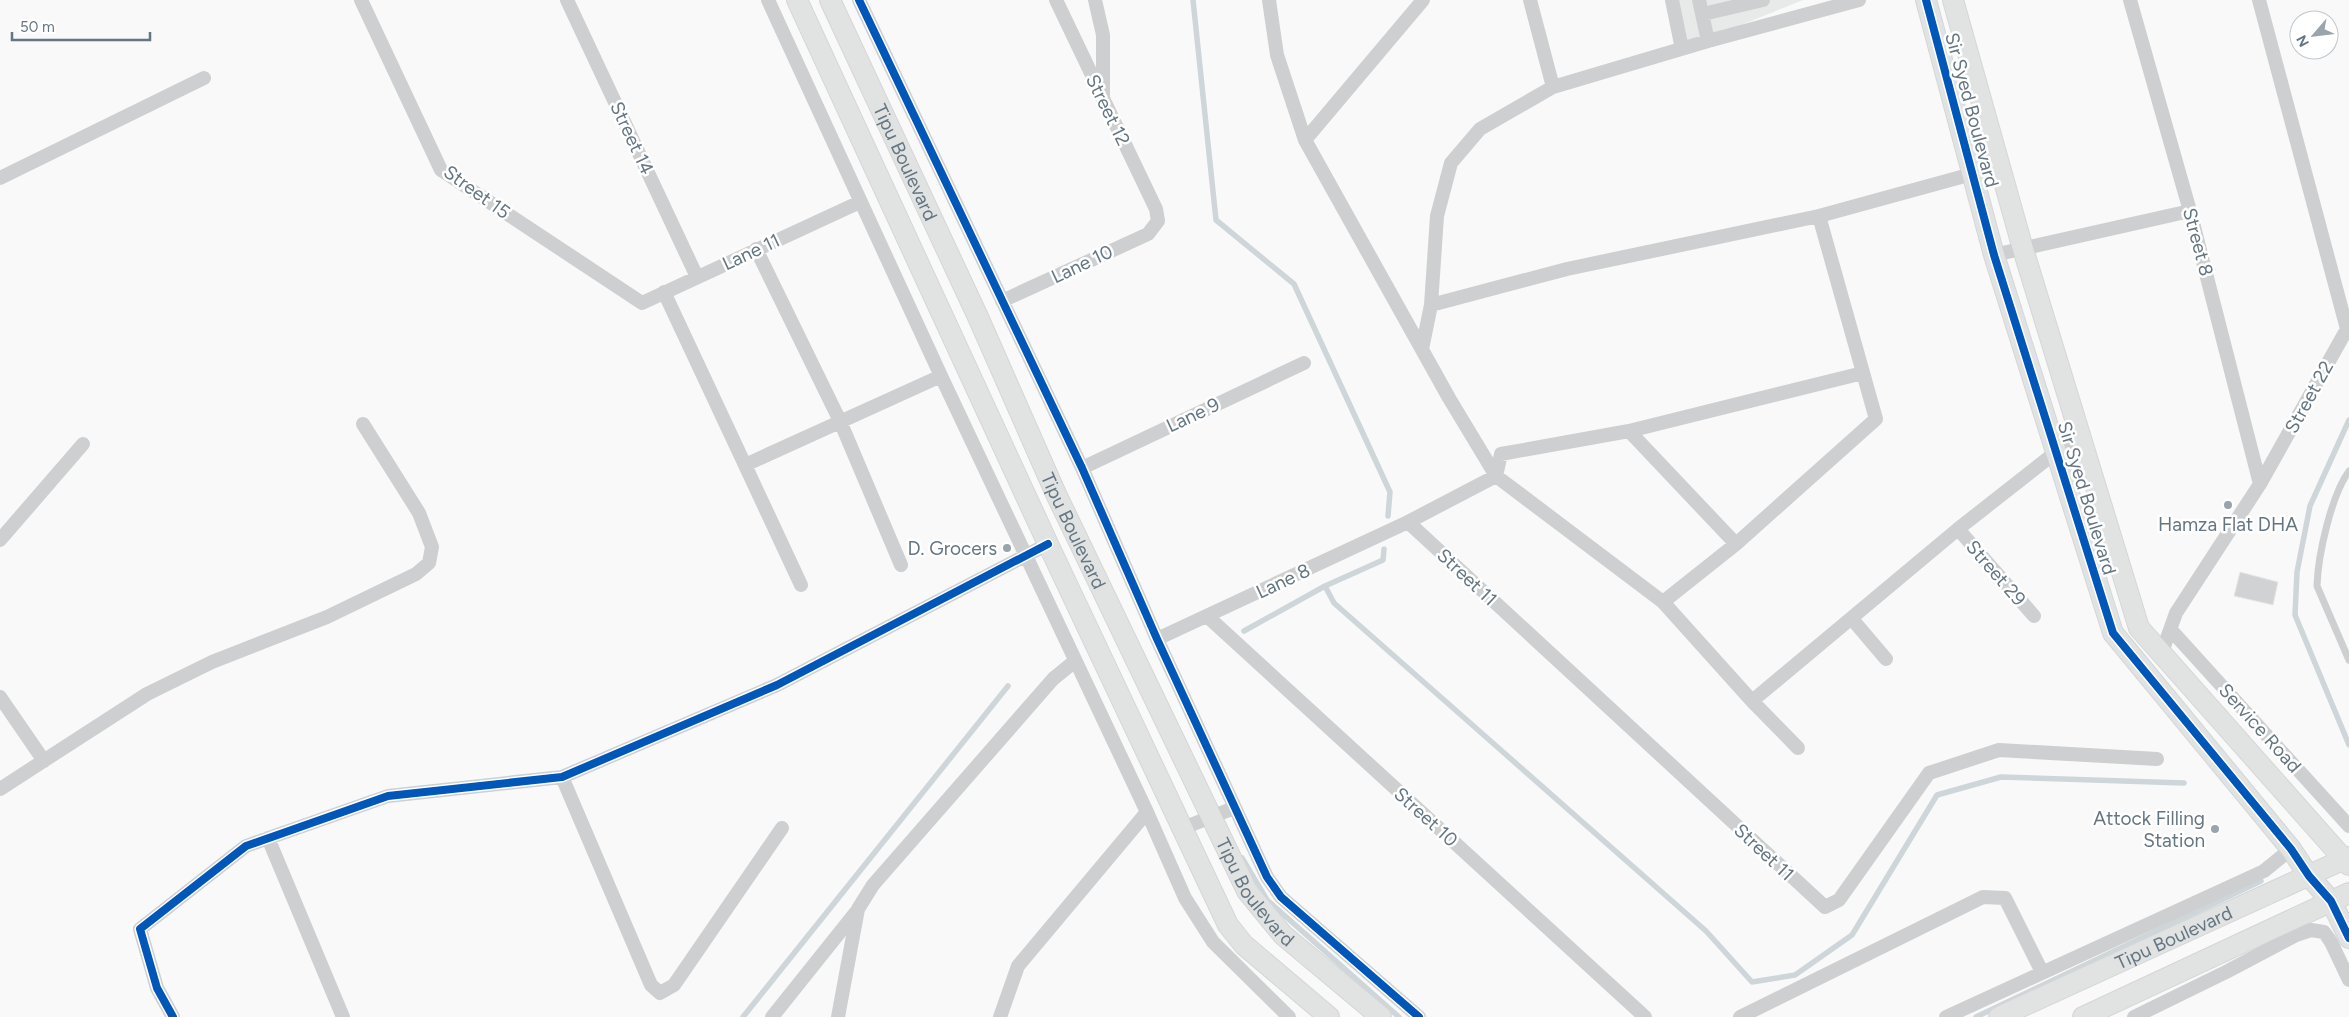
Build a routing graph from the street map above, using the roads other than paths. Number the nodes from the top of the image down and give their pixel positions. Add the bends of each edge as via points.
1 (360, 0) edge
2 (567, 0) edge
3 (768, 0) edge
4 (797, 0) edge
5 (830, 0) edge
6 (859, 0) edge
7 (1056, 0) edge
8 (1095, 0) edge
9 (1269, 0) edge
10 (1423, 0) edge
11 (1530, 0) edge
12 (1672, 0) edge
13 (1699, 0) edge
14 (1763, 0) edge
15 (1859, 0) edge
16 (1926, 0) edge
17 (1953, 0) edge
18 (2130, 0) edge
19 (2259, 0) edge
20 (1702, 14) junction
21 (1708, 41) junction
22 (1682, 49) junction
23 (204, 78) dead end
24 (1553, 87) junction
25 (1103, 99) junction
26 (892, 133) junction
27 (1305, 140) junction
28 (864, 143) junction
29 (1972, 174) junction
30 (0, 178) edge
31 (860, 202) junction
32 (2190, 211) junction
33 (1819, 216) junction
34 (1158, 221) joint
35 (2023, 249) junction
36 (756, 250) junction
37 (1994, 256) junction
38 (697, 277) junction
39 (664, 292) junction
40 (1002, 301) junction
41 (642, 303) joint
42 (1432, 305) junction
43 (1422, 349) junction
44 (1304, 363) dead end
45 (1864, 373) junction
46 (941, 376) junction
47 (840, 421) junction
48 (363, 424) dead end
49 (1629, 431) junction
50 (83, 444) dead end
51 (2084, 446) junction
52 (2056, 452) junction
53 (745, 465) junction
54 (1082, 468) junction
55 (2349, 471) edge
56 (1496, 476) junction
57 (2260, 484) junction
58 (1408, 522) junction
59 (1958, 529) junction
60 (0, 540) edge
61 (1048, 544) junction
62 (1736, 544) junction
63 (1025, 555) junction
64 (901, 565) dead end
65 (801, 585) dead end
66 (1663, 602) junction
67 (1207, 616) junction
68 (2034, 616) dead end
69 (1852, 619) junction
70 (2171, 630) junction
71 (1157, 639) junction
72 (2161, 655) junction
73 (1886, 658) dead end
74 (2349, 660) edge
75 (1075, 661) junction
76 (0, 697) edge
77 (1752, 701) junction
78 (1798, 748) dead end
79 (2157, 758) dead end
80 (44, 761) junction
81 (562, 777) junction
82 (0, 789) edge
83 (1234, 808) junction
84 (1147, 812) junction
85 (1212, 818) junction
86 (2349, 826) edge
87 (782, 828) dead end
88 (1183, 828) junction
89 (268, 838) junction
90 (2291, 849) junction
91 (2348, 860) edge
92 (2309, 876) junction
93 (2340, 897) edge
94 (858, 909) junction
95 (2349, 938) edge
96 (2222, 963) junction
97 (2042, 972) junction
98 (2349, 980) edge
99 (1766, 1011) edge
100 (2160, 1012) edge
101 (173, 1017) edge
102 (343, 1017) edge
103 (772, 1017) edge
104 (838, 1017) edge
105 (1000, 1017) edge
106 (1289, 1017) edge
107 (1329, 1017) edge
108 (1381, 1017) edge
109 (1419, 1017) edge
110 (1645, 1017) edge
111 (1740, 1017) edge
112 (1946, 1017) edge
113 (1999, 1017) edge
114 (2083, 1017) edge
115 (2134, 1017) edge

1 - 41 street, Street 15 via 441,170
2 - 38 street, Street 14
3 - 31 street
4 - 28 street, Tipu Boulevard
5 - 26 street, Tipu Boulevard
6 - 40 street
7 - 25 street, Street 12
8 - 25 street via 1103,35
9 - 27 street via 1277,55
10 - 27 street
11 - 24 street
12 - 22 street
13 - 20 street
14 - 20 street
15 - 21 street
16 - 29 street, Sir Syed Boulevard
17 - 35 street, Sir Syed Boulevard
18 - 32 street, Street 8
19 - 57 street, Street 22 via 2347,329
20 - 21 street
21 - 22 street
22 - 24 street
23 - 30 street
24 - 42 street via 1480,129 1451,163 1437,216
25 - 34 street, Street 12 via 1156,209
26 - 28 street
26 - 85 street, Tipu Boulevard via 1056,494
27 - 43 street
28 - 61 street, Tipu Boulevard
29 - 33 street
29 - 37 street, Sir Syed Boulevard
31 - 36 street, Lane 11
31 - 46 street
32 - 35 street
32 - 57 street, Street 8
33 - 42 street via 1567,269
33 - 45 street
34 - 40 street, Lane 10 via 1148,234
35 - 37 street
35 - 51 street, Sir Syed Boulevard
36 - 38 street, Lane 11
36 - 47 street
37 - 52 street, Sir Syed Boulevard
38 - 39 street, Lane 11
39 - 41 street, Lane 11
39 - 53 street
40 - 54 street
42 - 43 street
43 - 56 street
44 - 54 street, Lane 9
45 - 49 street
45 - 62 street via 1876,419
46 - 47 street
46 - 63 street
47 - 53 street
47 - 64 street
48 - 80 street via 419,513 432,547 429,563 416,574 327,618 212,662 147,694
49 - 56 street via 1501,454
49 - 62 street
50 - 60 street
51 - 52 street
51 - 72 street, Sir Syed Boulevard via 2139,628
52 - 59 street
52 - 90 street, Sir Syed Boulevard via 2113,633
53 - 65 street
54 - 71 street
55 - 74 lane via 2332,509 2317,586
56 - 58 street, Lane 8
56 - 66 street
57 - 70 street, Street 22 via 2176,613
58 - 67 street, Lane 8
58 - 79 street, Street 11 via 1825,907 1839,900 1930,773 1999,750
59 - 68 street, Street 29
59 - 69 street
61 - 63 street
61 - 88 street, Tipu Boulevard
62 - 66 street
63 - 75 street
63 - 81 street via 777,685
66 - 77 street
67 - 71 street, Lane 8
67 - 110 street, Street 10
69 - 73 street
69 - 77 street
70 - 72 street, Street 22
70 - 86 street, Service Road
71 - 83 street
72 - 91 street, Sir Syed Boulevard
75 - 84 street
75 - 94 street via 1053,679 873,885
76 - 80 street
77 - 78 street
80 - 82 street
81 - 87 street via 651,985 660,993 674,984
81 - 89 street via 388,796
83 - 85 street
83 - 109 street via 1262,869 1281,896
84 - 105 street via 1018,966
84 - 106 street via 1185,898 1213,942
85 - 88 street
85 - 108 street, Tipu Boulevard via 1247,891 1283,935
88 - 107 street, Tipu Boulevard via 1228,925 1238,938
89 - 101 street via 246,846 140,929 157,988
89 - 102 street
90 - 92 street, Sir Syed Boulevard
90 - 97 street via 2264,871
91 - 92 street, Tipu Boulevard
92 - 93 street, Sir Syed Boulevard
92 - 113 street, Tipu Boulevard
93 - 95 street, Sir Syed Boulevard
93 - 96 street, Tipu Boulevard
94 - 103 street
94 - 104 street
96 - 98 street via 2311,930 2324,932 2332,942
96 - 100 street
96 - 114 street, Tipu Boulevard
97 - 99 street via 2005,898 1983,897
97 - 112 street
99 - 111 street
100 - 115 street

